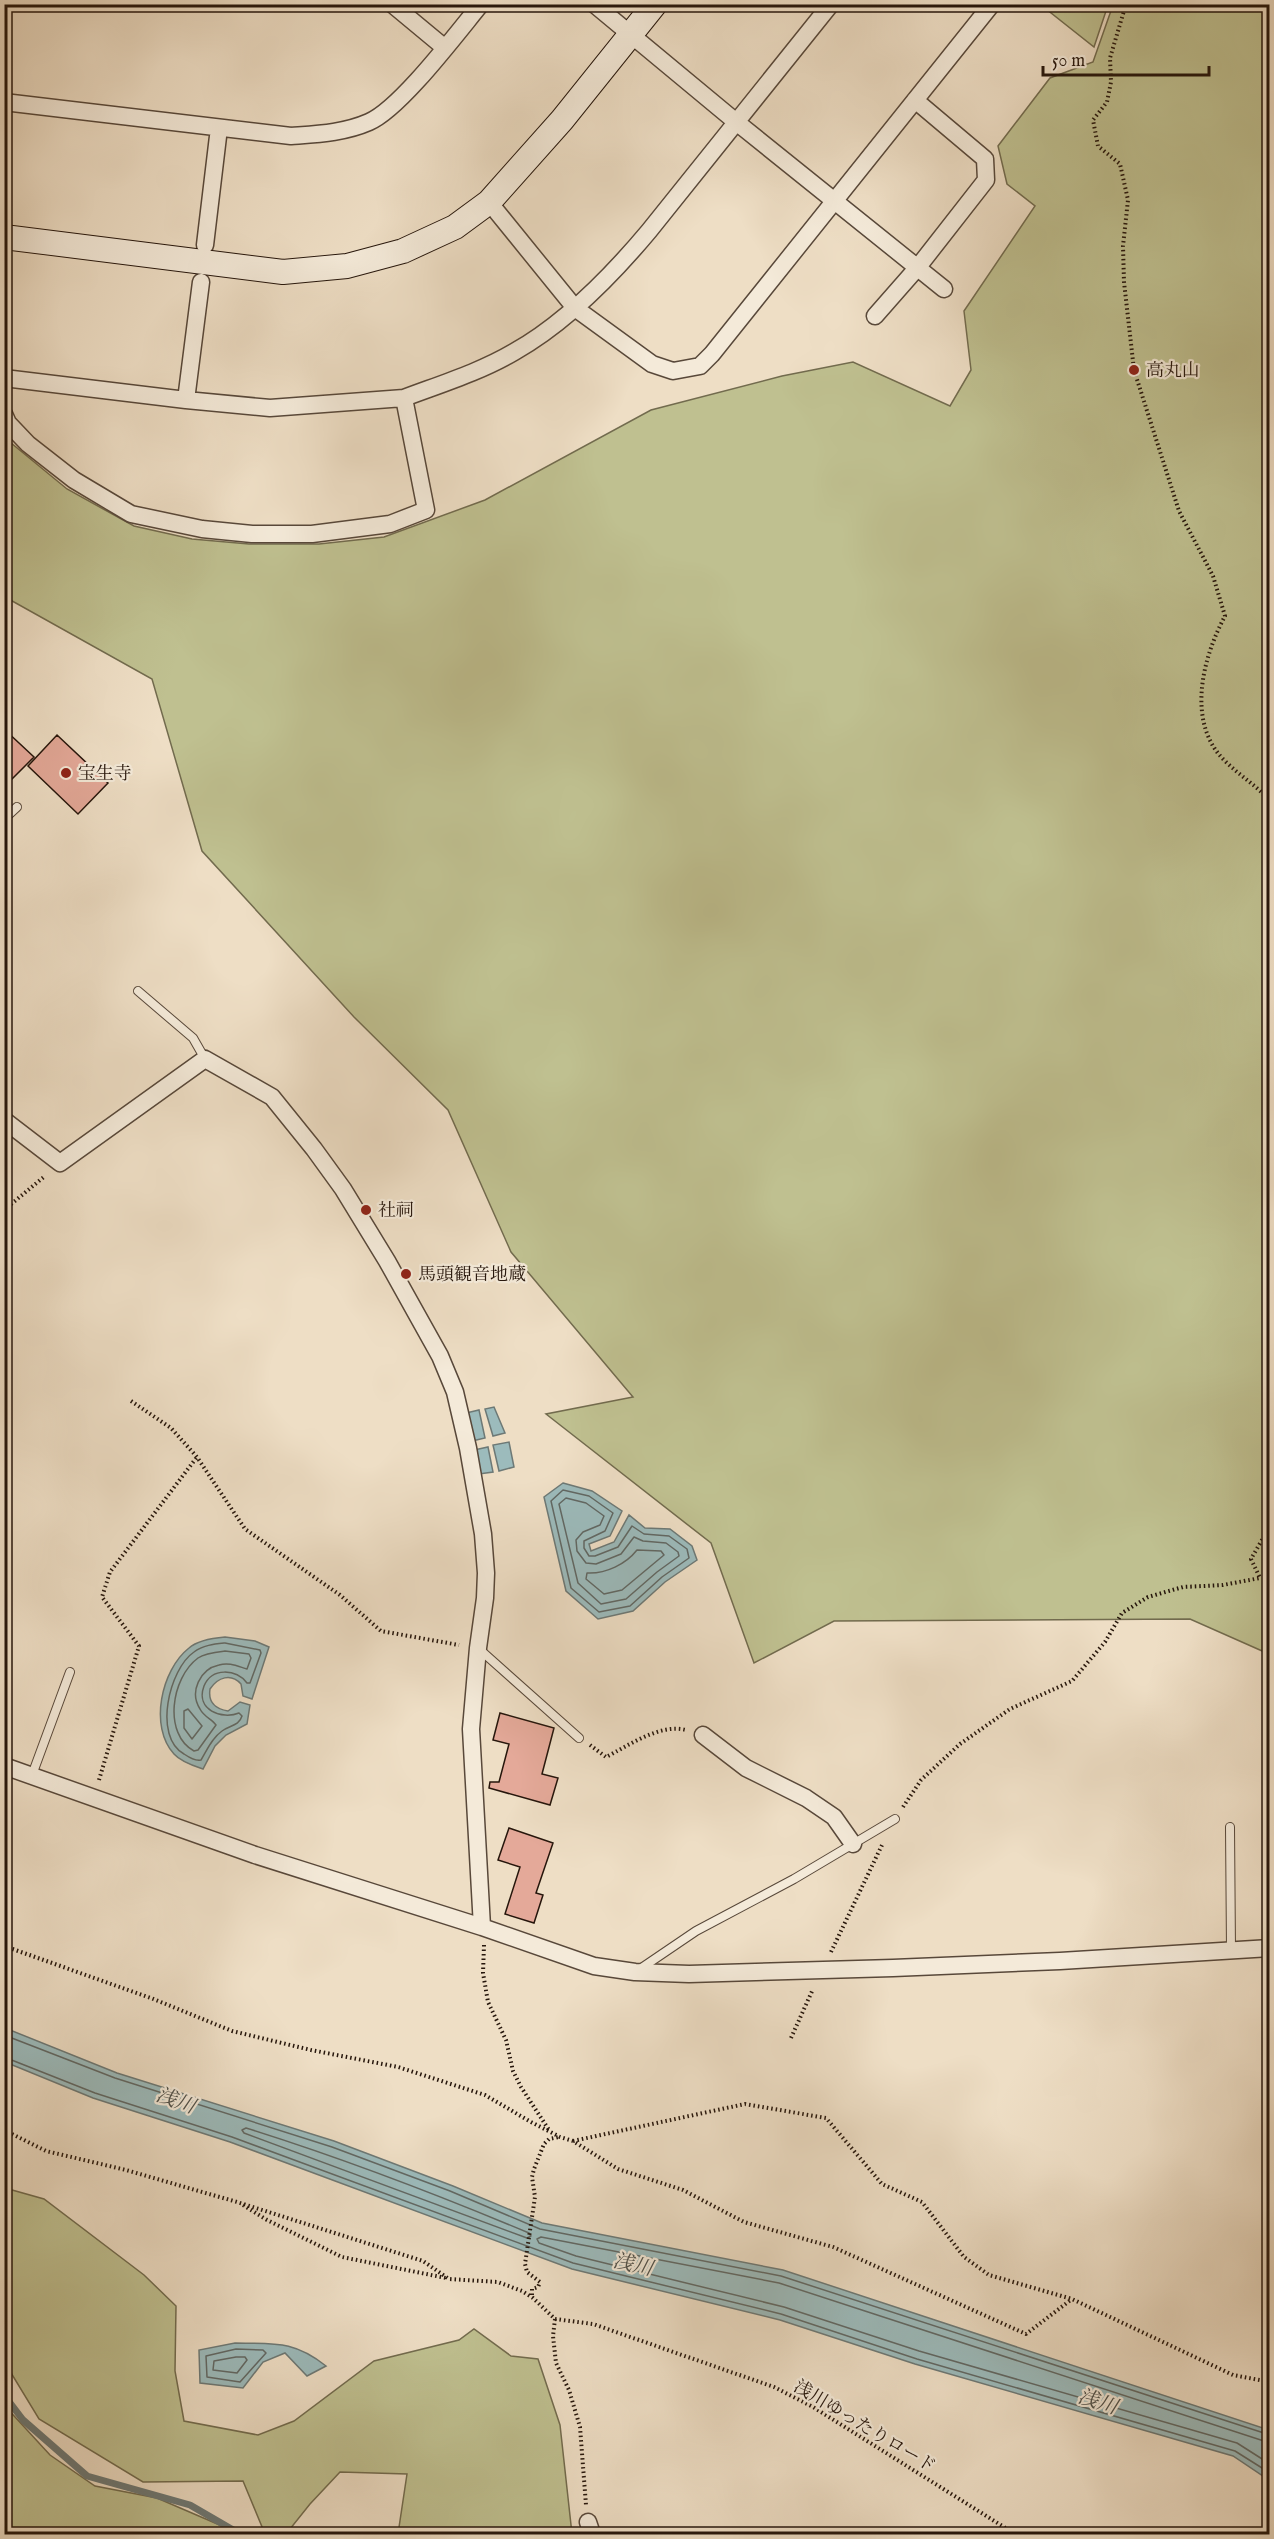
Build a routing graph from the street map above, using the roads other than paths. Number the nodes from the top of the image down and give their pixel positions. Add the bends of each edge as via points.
1 (392, 4) edge
2 (481, 4) edge
3 (594, 4) edge
4 (655, 4) edge
5 (831, 4) edge
6 (992, 4) edge
7 (631, 33) junction
8 (445, 48) junction
9 (915, 100) junction
10 (4, 102) edge
11 (735, 121) junction
12 (219, 128) junction
13 (834, 200) junction
14 (489, 202) junction
15 (4, 237) edge
16 (205, 245) dead end
17 (918, 267) junction
18 (201, 282) dead end
19 (944, 289) dead end
20 (575, 308) junction
21 (875, 316) dead end
22 (4, 378) edge
23 (404, 398) junction
24 (186, 400) junction
25 (4, 414) edge
26 (17, 807) dead end
27 (4, 819) edge
28 (138, 991) dead end
29 (205, 1059) junction
30 (4, 1120) edge
31 (478, 1648) junction
32 (70, 1672) dead end
33 (703, 1736) road end
34 (579, 1738) road end
35 (4, 1766) edge
36 (32, 1775) junction
37 (895, 1819) road end
38 (1230, 1827) dead end
39 (853, 1844) junction
40 (482, 1927) junction
41 (1269, 1948) edge
42 (1231, 1950) junction
43 (635, 1972) junction

1 - 8 street
2 - 8 street
3 - 7 street
4 - 7 street
5 - 11 street
6 - 9 street
7 - 11 street
7 - 14 street via 562,120
8 - 12 street via 400,99 370,122 337,132 291,136
9 - 13 street
9 - 17 street via 985,159 986,180
10 - 12 street
11 - 13 street
11 - 20 street via 626,259
12 - 16 street
13 - 17 street
13 - 20 street via 700,366 673,371 652,364
14 - 15 street via 454,227 403,251 347,266 283,272
14 - 20 street
17 - 19 street
17 - 21 street
18 - 24 street
20 - 23 street via 514,352
22 - 24 street
23 - 24 street via 270,408
23 - 25 street via 426,510 390,524 312,534 202,529 131,514 74,480 28,444
26 - 27 lane
28 - 29 lane via 193,1038
29 - 30 street via 60,1163
29 - 31 street via 272,1097 314,1149 387,1261 440,1356 455,1392 483,1534 485,1598
31 - 34 lane
31 - 40 street via 471,1729
32 - 36 lane
33 - 39 street via 746,1768 834,1817
35 - 36 street
36 - 40 street via 255,1855
37 - 39 lane
38 - 42 lane
39 - 43 lane via 696,1931
40 - 43 street via 594,1966
41 - 42 street
42 - 43 street via 822,1970

